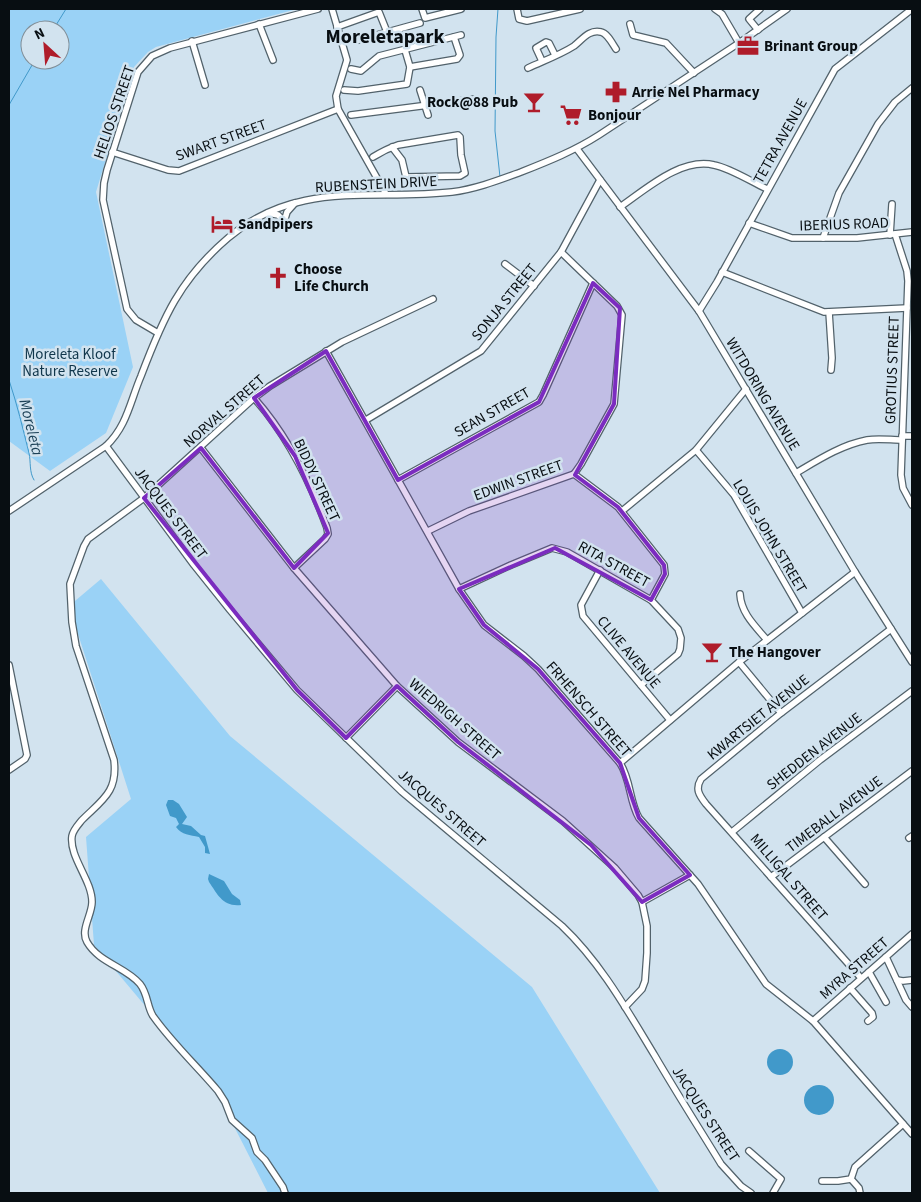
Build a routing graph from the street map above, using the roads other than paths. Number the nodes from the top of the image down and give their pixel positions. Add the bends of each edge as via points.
1 (318, 9) edge
2 (332, 9) edge
3 (422, 9) edge
4 (461, 9) edge
5 (517, 9) edge
6 (580, 9) edge
7 (716, 9) edge
8 (760, 9) edge
9 (787, 9) edge
10 (912, 10) edge
11 (259, 24) junction
12 (420, 24) dead end
13 (630, 24) dead end
14 (337, 27) junction
15 (758, 30) junction
16 (387, 32) junction
17 (462, 36) dead end
18 (454, 37) junction
19 (192, 41) junction
20 (355, 41) dead end
21 (739, 43) junction
22 (616, 49) dead end
23 (405, 50) junction
24 (555, 55) junction
25 (274, 60) dead end
26 (542, 61) junction
27 (410, 68) junction
28 (528, 68) dead end
29 (351, 69) dead end
30 (694, 73) junction
31 (205, 85) dead end
32 (912, 88) edge
33 (344, 90) dead end
34 (420, 90) dead end
35 (475, 99) dead end
36 (424, 105) junction
37 (338, 109) junction
38 (351, 115) dead end
39 (428, 115) dead end
40 (392, 147) junction
41 (577, 149) junction
42 (112, 152) junction
43 (373, 157) dead end
44 (600, 180) junction
45 (767, 189) junction
46 (386, 194) junction
47 (297, 202) junction
48 (892, 204) dead end
49 (620, 207) junction
50 (266, 213) junction
51 (750, 223) junction
52 (912, 232) edge
53 (893, 234) junction
54 (823, 238) junction
55 (561, 252) junction
56 (505, 264) dead end
57 (722, 272) junction
58 (593, 283) junction
59 (534, 286) junction
60 (433, 299) dead end
61 (907, 308) junction
62 (699, 310) junction
63 (830, 312) junction
64 (158, 333) junction
65 (905, 348) junction
66 (912, 348) edge
67 (326, 351) junction
68 (831, 370) dead end
69 (746, 389) junction
70 (254, 398) junction
71 (366, 420) junction
72 (912, 436) edge
73 (902, 438) junction
74 (106, 446) junction
75 (201, 448) junction
76 (696, 450) junction
77 (574, 474) junction
78 (796, 474) junction
79 (398, 480) junction
80 (144, 498) junction
81 (912, 505) edge
82 (9, 511) edge
83 (622, 511) junction
84 (428, 531) junction
85 (294, 568) junction
86 (600, 570) junction
87 (855, 572) junction
88 (459, 589) junction
89 (740, 594) dead end
90 (651, 600) junction
91 (802, 613) junction
92 (891, 629) junction
93 (767, 640) junction
94 (739, 662) junction
95 (912, 662) edge
96 (9, 665) edge
97 (641, 685) junction
98 (397, 686) junction
99 (912, 692) edge
100 (16, 701) junction
101 (9, 703) edge
102 (781, 713) junction
103 (670, 720) junction
104 (346, 738) junction
105 (620, 763) junction
106 (9, 770) edge
107 (912, 771) edge
108 (698, 793) joint
109 (732, 832) junction
110 (824, 837) junction
111 (690, 875) junction
112 (771, 877) junction
113 (865, 884) dead end
114 (642, 902) junction
115 (912, 934) edge
116 (887, 958) junction
117 (869, 972) junction
118 (861, 978) junction
119 (897, 980) junction
120 (912, 980) edge
121 (850, 988) junction
122 (886, 1002) dead end
123 (625, 1007) junction
124 (912, 1007) edge
125 (813, 1021) junction
126 (868, 1021) dead end
127 (903, 1124) junction
128 (912, 1134) edge
129 (749, 1151) dead end
130 (851, 1179) junction
131 (822, 1180) dead end
132 (285, 1193) edge
133 (751, 1193) edge
134 (773, 1193) edge
135 (860, 1193) edge

1 - 11 street, HELIOS STREET
2 - 14 street
3 - 4 street via 425,18
5 - 6 street via 519,19 527,21
7 - 21 street
8 - 15 street via 749,19
9 - 15 street, RUBENSTEIN DRIVE
10 - 45 street, TETRA AVENUE via 835,69
11 - 19 street, HELIOS STREET
11 - 25 street
12 - 16 street
13 - 30 street via 634,35 666,43
14 - 16 street via 379,12
14 - 37 street via 347,60 336,96
15 - 21 street, RUBENSTEIN DRIVE
16 - 20 street
17 - 18 street
18 - 23 street
18 - 27 street via 460,55 457,59
19 - 31 street
19 - 42 street, HELIOS STREET via 159,52 142,66
21 - 30 street, RUBENSTEIN DRIVE
22 - 24 street via 606,34 595,32
23 - 27 street
23 - 29 street via 379,56 361,70
24 - 26 street
24 - 26 street via 546,42 536,48
26 - 28 street
27 - 33 street via 407,84
30 - 41 street, RUBENSTEIN DRIVE
32 - 54 street via 895,102 878,124 839,193
34 - 36 street
35 - 36 street
36 - 38 street
36 - 39 street
37 - 42 street, SWART STREET via 179,171
37 - 46 street
40 - 40 street via 459,136 465,173 460,176 406,177 402,162
40 - 43 street
41 - 44 street, WITDORING AVENUE
41 - 46 street, RUBENSTEIN DRIVE via 474,188
42 - 64 street, HELIOS STREET via 104,183 104,209 124,302 136,320
44 - 49 street, WITDORING AVENUE
44 - 55 street, SONJA STREET
45 - 49 street via 717,166 694,165 676,170
45 - 51 street, TETRA AVENUE
46 - 47 street, RUBENSTEIN DRIVE via 325,196
47 - 50 street, RUBENSTEIN DRIVE
47 - 50 street via 283,221 278,215
48 - 53 street, GROTIUS STREET
49 - 62 street, WITDORING AVENUE
50 - 64 street, RUBENSTEIN DRIVE via 229,237 192,274
51 - 54 street, IBERIUS ROAD via 785,237
51 - 57 street, TETRA AVENUE
52 - 53 street, IBERIUS ROAD
53 - 54 street, IBERIUS ROAD
53 - 61 street, GROTIUS STREET via 908,276
55 - 58 street
55 - 59 street, SONJA STREET
56 - 59 street
57 - 62 street, TETRA AVENUE
57 - 63 street
58 - 77 street via 621,311 615,397
58 - 79 street, SEAN STREET via 539,402
59 - 71 street, SONJA STREET via 478,354
60 - 67 street, NORVAL STREET
61 - 63 street
61 - 65 street, GROTIUS STREET
62 - 69 street, WITDORING AVENUE
63 - 68 street
64 - 74 street, RUBENSTEIN DRIVE via 127,418
65 - 66 street
65 - 73 street, GROTIUS STREET
67 - 70 street, NORVAL STREET
67 - 71 street, FRHENSCH STREET
69 - 76 street
69 - 78 street, WITDORING AVENUE
70 - 75 street, NORVAL STREET
70 - 85 street, BIDDY STREET via 295,456 328,528 325,539
71 - 79 street, FRHENSCH STREET
72 - 73 street
73 - 78 street via 857,443 830,453
73 - 81 street, GROTIUS STREET via 902,481
74 - 80 street, JACQUES STREET
74 - 82 street, RUBENSTEIN DRIVE
75 - 80 street, NORVAL STREET
75 - 85 street, WIEDRIGH STREET
76 - 83 street
76 - 91 street, LOUIS JOHN STREET via 734,495
77 - 83 street, EDWIN STREET
77 - 84 street, EDWIN STREET via 468,511
78 - 87 street, WITDORING AVENUE
79 - 84 street, FRHENSCH STREET
80 - 104 street, JACQUES STREET via 285,677
80 - 132 street, NORVAL STREET via 88,539 70,584 76,646 116,771 107,797 79,824 72,836 92,899 85,940 99,956 141,985 153,1016 218,1091 232,1120 252,1138 257,1152
83 - 90 street, EDWIN STREET via 666,568
84 - 88 street, FRHENSCH STREET
85 - 98 street, WIEDRIGH STREET
86 - 88 street, RITA STREET via 567,552 552,548
86 - 90 street, RITA STREET
86 - 97 street, CLIVE AVENUE via 581,604 581,613
87 - 91 street
87 - 92 street, WITDORING AVENUE
88 - 105 street, FRHENSCH STREET via 484,625 538,669
89 - 93 street via 745,614
90 - 97 street, RITA STREET via 678,629 681,644 678,654
91 - 93 street
92 - 95 street, WITDORING AVENUE
92 - 102 street, KWARTSIET AVENUE
93 - 94 street
94 - 102 street
94 - 103 street
96 - 100 street
97 - 103 street, CLIVE AVENUE
98 - 104 street
98 - 114 street, WIEDRIGH STREET via 458,742 591,845 615,868
99 - 109 street, SHEDDEN AVENUE via 820,760
100 - 101 street
100 - 106 street via 27,755
102 - 108 street, KWARTSIET AVENUE via 701,779
103 - 105 street
104 - 123 street, JACQUES STREET via 402,792 579,941
105 - 111 street, FRHENSCH STREET via 639,818
107 - 110 street, TIMEBALL AVENUE
108 - 109 street, MILLIGAL STREET
109 - 112 street, MILLIGAL STREET
110 - 112 street, TIMEBALL AVENUE
110 - 113 street
111 - 114 street
111 - 125 street, FRHENSCH STREET via 766,984
112 - 118 street, MILLIGAL STREET
114 - 123 street, WIEDRIGH STREET via 647,926 645,981
115 - 116 street, MYRA STREET
116 - 117 street, MYRA STREET
116 - 119 street
117 - 118 street, MYRA STREET
117 - 122 street
118 - 121 street, MYRA STREET
119 - 120 street
119 - 124 street
121 - 125 street, MYRA STREET
121 - 126 street via 873,1015
123 - 133 street, JACQUES STREET via 721,1164
125 - 127 street, FRHENSCH STREET
127 - 128 street, FRHENSCH STREET
127 - 130 street via 855,1167
129 - 134 street via 781,1179
130 - 131 street via 838,1182
130 - 135 street

